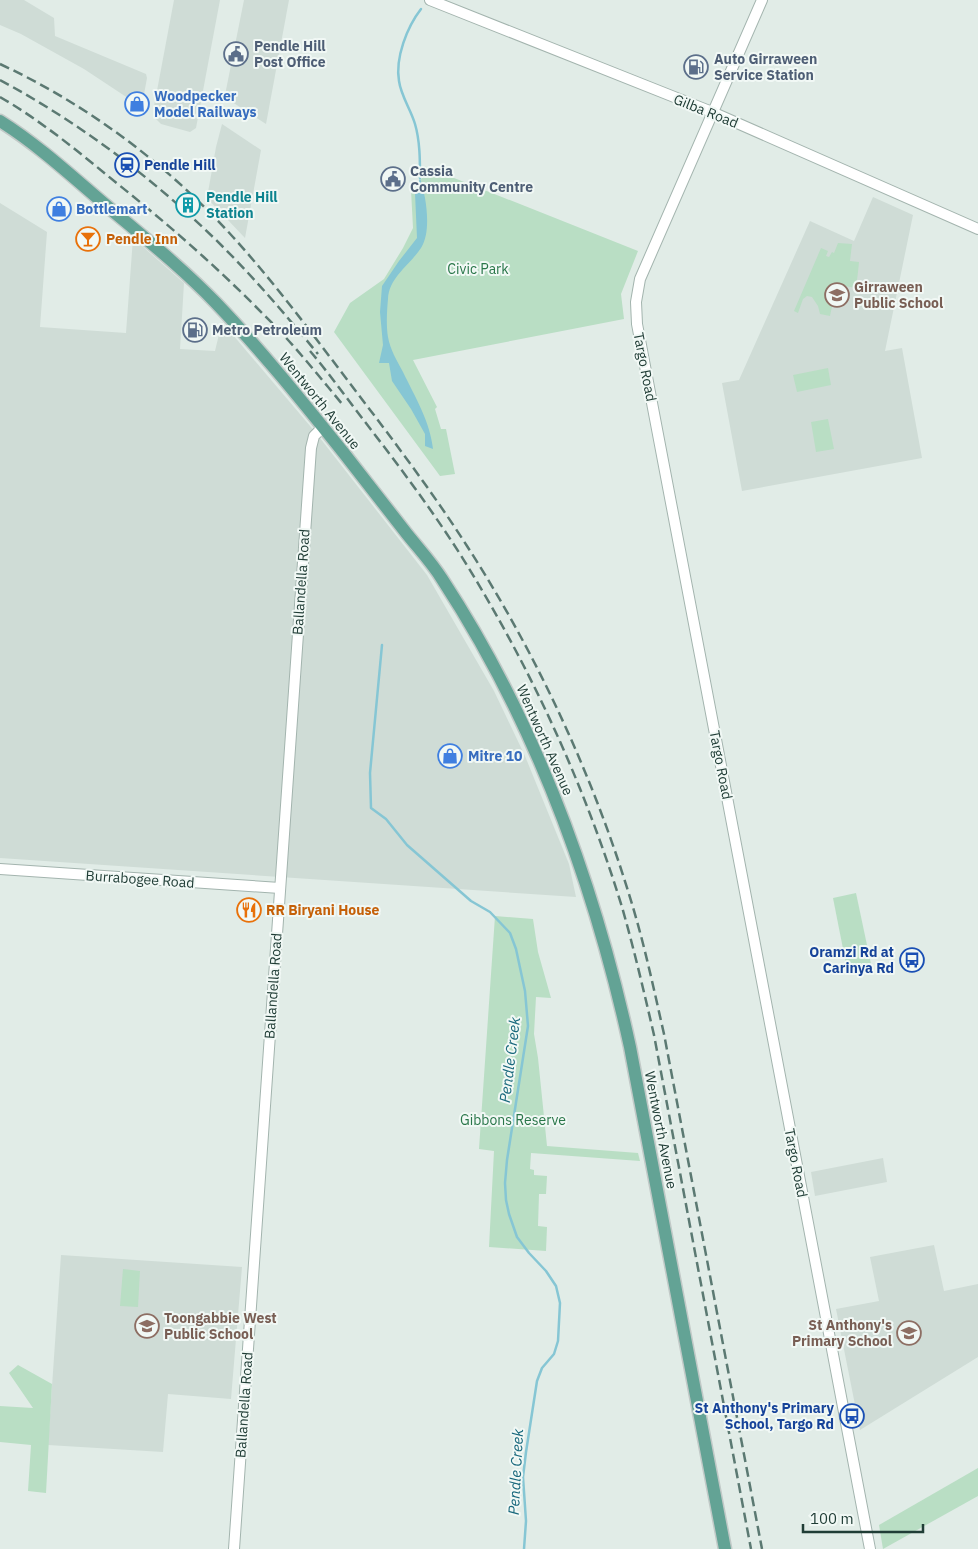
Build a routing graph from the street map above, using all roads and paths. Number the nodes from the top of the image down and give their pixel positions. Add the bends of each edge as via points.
1 (430, 0) edge
2 (762, 0) edge
3 (712, 112) junction
4 (0, 121) edge
5 (978, 230) edge
6 (323, 427) junction
7 (0, 869) edge
8 (280, 888) junction
9 (234, 1549) edge
10 (725, 1549) edge
11 (870, 1549) edge

1 - 3 street, Gilba Road
2 - 3 street, Targo Road
3 - 5 street, Gilba Road
3 - 11 street, Targo Road via 640,279 636,312
4 - 6 main road, Wentworth Avenue via 132,227 204,292
6 - 8 street, Ballandella Road via 314,436 311,448
6 - 10 main road, Wentworth Avenue via 440,575 483,644 528,736 578,858 618,993 630,1047
7 - 8 street, Burrabogee Road
8 - 9 street, Ballandella Road

